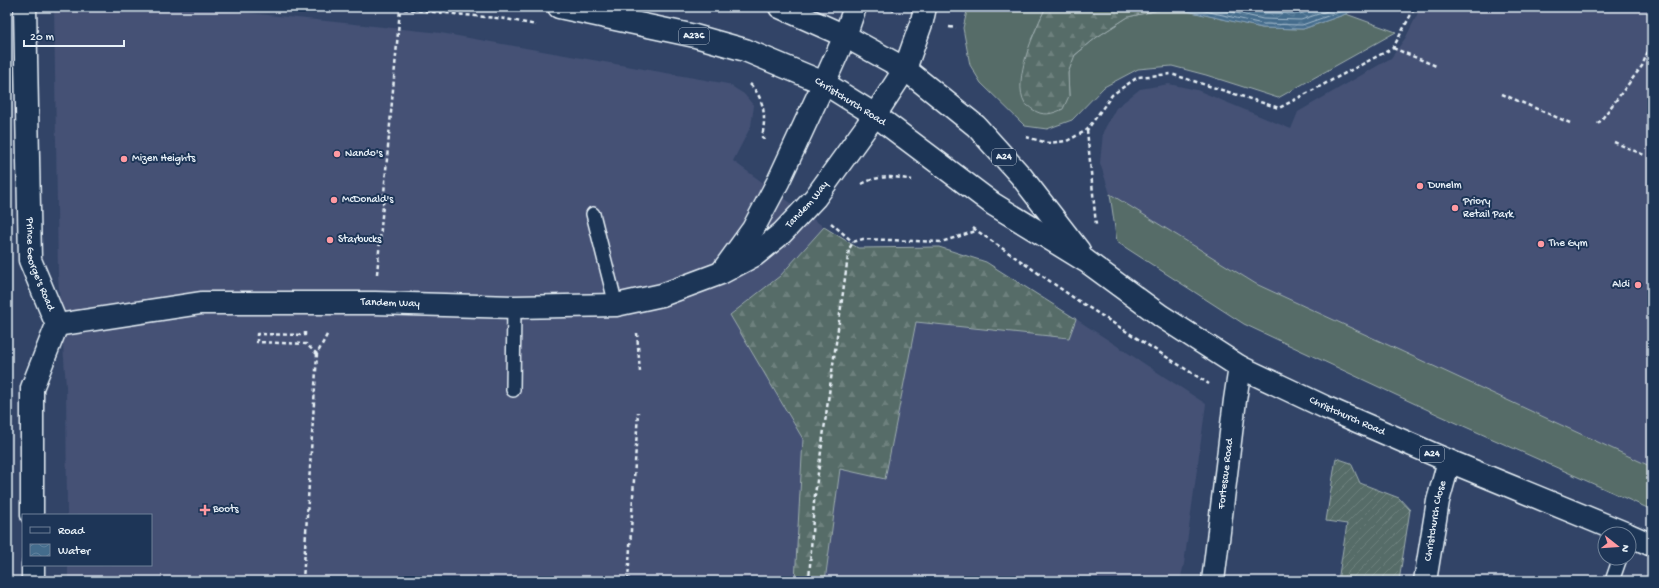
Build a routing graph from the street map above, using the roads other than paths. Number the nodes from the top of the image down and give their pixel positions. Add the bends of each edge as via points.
1 (25, 7) edge
2 (559, 7) edge
3 (780, 7) edge
4 (855, 7) edge
5 (925, 7) edge
6 (846, 36) junction
7 (905, 69) junction
8 (824, 83) junction
9 (875, 116) junction
10 (593, 214) dead end
11 (1086, 261) junction
12 (721, 273) junction
13 (616, 305) junction
14 (514, 307) junction
15 (57, 325) junction
16 (1240, 366) junction
17 (513, 390) dead end
18 (1449, 461) junction
19 (32, 514) edge
20 (1608, 526) edge
21 (1637, 538) edge
22 (1652, 545) edge
23 (33, 566) edge
24 (1617, 566) edge
25 (33, 581) edge
26 (1213, 581) edge
27 (1425, 581) edge
28 (1612, 581) edge

1 - 15 main road, Prince George's Road via 30,260
2 - 8 main road, Christchurch Road / A236 via 696,36 745,50
3 - 6 main road, Christchurch Road
4 - 6 main road
5 - 7 main road, Tandem Way
6 - 7 main road, Christchurch Road
6 - 8 main road
7 - 9 main road, Tandem Way
7 - 11 main road, Christchurch Road / A24 via 976,126 1022,176
8 - 9 main road, Christchurch Road / A24
8 - 12 main road via 778,182 756,222
9 - 11 main road, Christchurch Road / A24 via 993,204
9 - 12 main road, Tandem Way via 815,198 782,233 756,255
10 - 13 lane
11 - 16 main road, Christchurch Road / A24 via 1161,316
12 - 13 main road, Tandem Way via 662,295
13 - 14 main road, Tandem Way
14 - 15 main road, Tandem Way via 375,303 201,303
14 - 17 lane
15 - 19 main road, Prince George's Road via 32,388
16 - 18 main road, Christchurch Road / A24 via 1327,408
16 - 26 main road, Fortescue Road
18 - 20 main road, Christchurch Road / A24
18 - 27 main road, Christchurch Close via 1438,501
21 - 22 main road, Christchurch Road / A24
23 - 25 main road
24 - 28 lane

